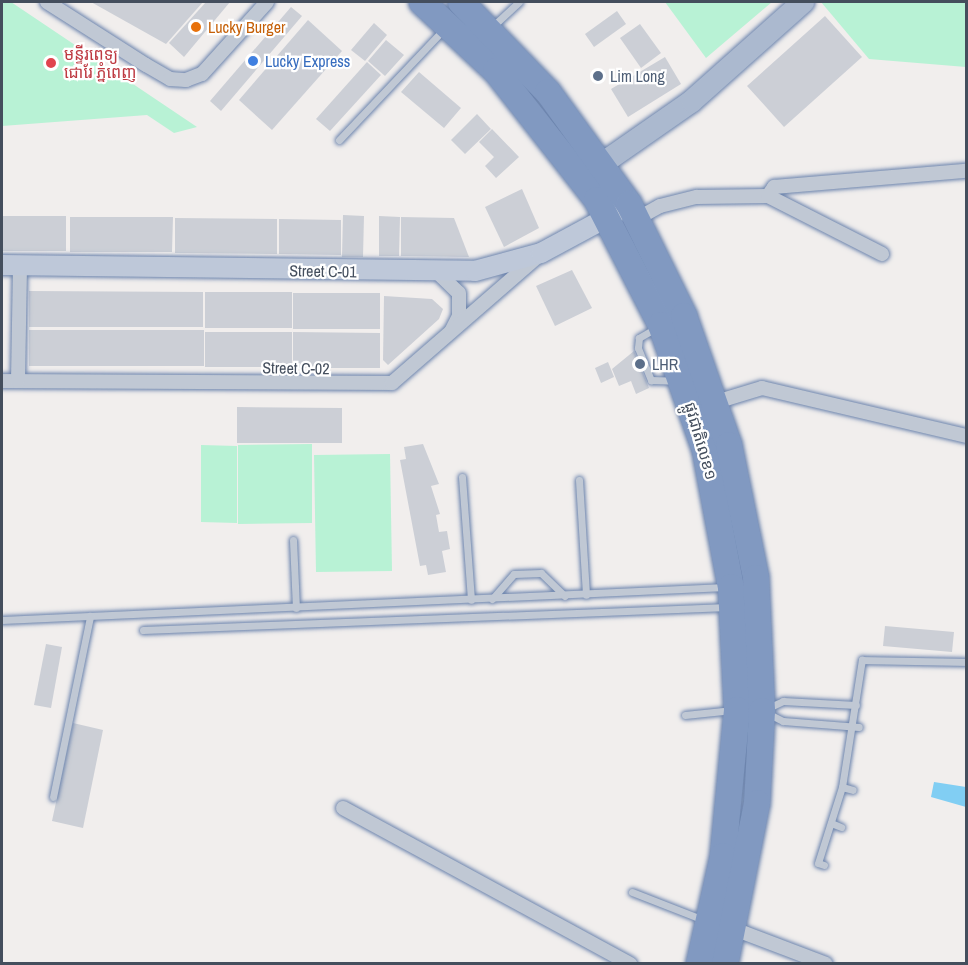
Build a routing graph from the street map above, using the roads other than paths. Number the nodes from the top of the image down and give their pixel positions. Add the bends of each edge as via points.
1 (47, 2) edge
2 (267, 2) edge
3 (422, 2) edge
4 (519, 2) edge
5 (803, 2) edge
6 (459, 10) edge
7 (490, 29) junction
8 (339, 140) dead end
9 (592, 170) junction
10 (966, 171) edge
11 (768, 196) junction
12 (623, 218) junction
13 (541, 253) junction
14 (882, 254) dead end
15 (10, 266) edge
16 (437, 272) junction
17 (448, 336) junction
18 (2, 381) edge
19 (18, 381) junction
20 (716, 402) junction
21 (966, 436) edge
22 (462, 477) dead end
23 (579, 480) dead end
24 (293, 540) dead end
25 (586, 595) junction
26 (565, 596) junction
27 (732, 596) junction
28 (492, 599) junction
29 (471, 600) junction
30 (296, 608) junction
31 (210, 611) junction
32 (90, 616) junction
33 (2, 620) edge
34 (210, 628) junction
35 (143, 630) dead end
36 (966, 662) edge
37 (856, 705) junction
38 (749, 710) junction
39 (685, 715) dead end
40 (856, 727) junction
41 (847, 761) junction
42 (856, 762) dead end
43 (842, 787) junction
44 (853, 790) dead end
45 (53, 797) dead end
46 (343, 808) dead end
47 (831, 823) junction
48 (841, 827) dead end
49 (824, 865) dead end
50 (632, 892) dead end
51 (710, 922) junction
52 (734, 929) junction
53 (630, 963) edge
54 (699, 963) edge
55 (725, 963) edge
56 (826, 963) edge

1 - 2 street via 170,79 186,80 202,74
3 - 6 highway, ផ្លូវជាតិលេខ១
4 - 7 lane
5 - 9 main road via 692,101
6 - 7 highway, ផ្លូវជាតិលេខ១
6 - 8 lane
6 - 9 highway, ផ្លូវជាតិលេខ១ via 528,108
7 - 9 highway, ផ្លូវជាតិលេខ១
9 - 12 highway, ផ្លូវជាតិលេខ១
10 - 11 street via 774,187
11 - 12 street via 697,197
11 - 14 street
12 - 13 street, Street C-01
12 - 20 highway, ផ្លូវជាតិលេខ១ via 684,316
12 - 27 highway, ផ្លូវជាតិលេខ១ via 682,379 716,495
13 - 16 street, Street C-01 via 495,268
13 - 17 street, Street C-02
15 - 16 street, Street C-01
15 - 19 street
16 - 17 street via 452,281 461,304
17 - 19 street, Street C-02 via 382,386
18 - 19 street, Street C-02
20 - 21 street via 762,388
20 - 38 highway, ផ្លូវជាតិលេខ១ via 741,491 754,566
22 - 29 lane
23 - 25 lane
24 - 30 lane
25 - 26 lane
25 - 27 lane
26 - 28 lane
26 - 28 lane via 541,573 514,574
27 - 34 lane
27 - 38 highway, ផ្លូវជាតិលេខ១
28 - 29 lane
29 - 30 lane
30 - 31 lane
31 - 32 lane
31 - 34 lane
32 - 33 lane
32 - 45 lane
34 - 35 lane
36 - 37 lane via 862,660
37 - 38 lane via 783,701
37 - 40 lane
38 - 39 lane
38 - 40 lane via 783,721
38 - 51 highway, ផ្លូវជាតិលេខ១
38 - 52 highway, ផ្លូវជាតិលេខ១ via 757,803
40 - 41 lane
41 - 42 lane
41 - 43 lane
43 - 44 lane
43 - 47 lane
46 - 53 street
47 - 48 lane
47 - 49 lane via 818,863
50 - 51 lane
51 - 54 highway, ផ្លូវជាតិលេខ១
52 - 55 highway, ផ្លូវជាតិលេខ១
52 - 56 street

